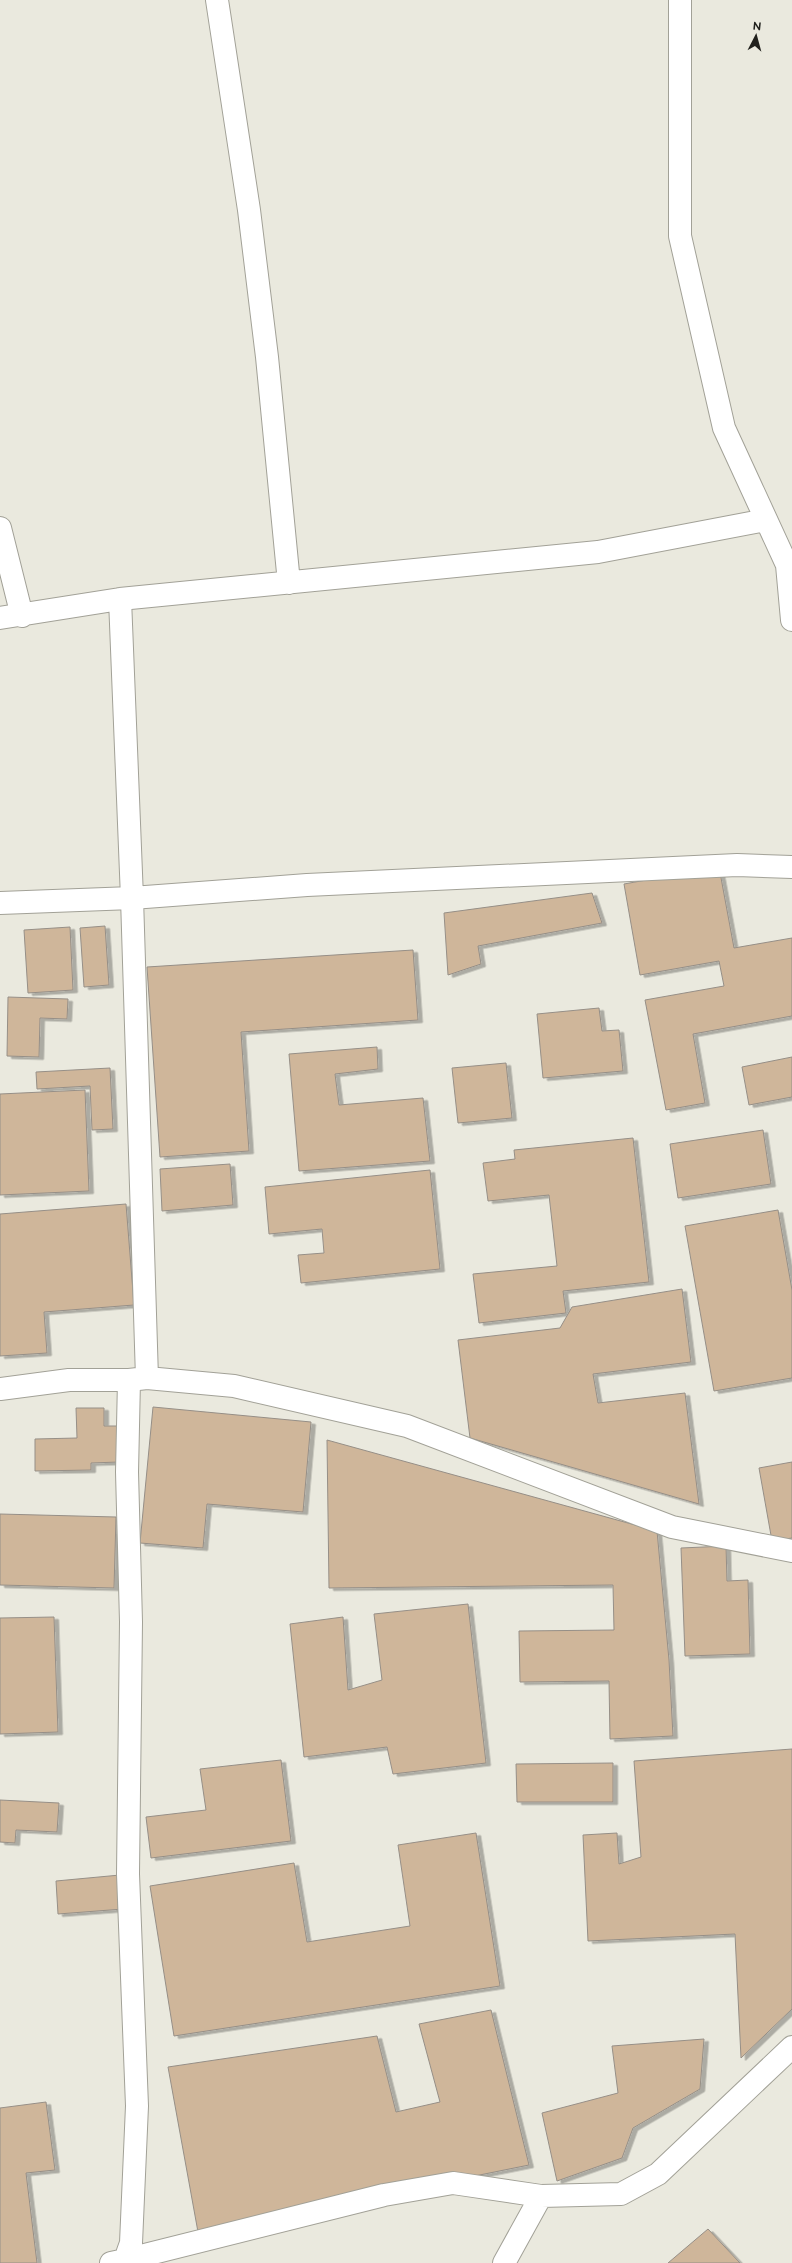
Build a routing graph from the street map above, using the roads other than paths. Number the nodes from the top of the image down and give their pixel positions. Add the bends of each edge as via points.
1 (217, 0) edge
2 (680, 0) edge
3 (766, 520) junction
4 (0, 528) edge
5 (289, 583) junction
6 (120, 599) junction
7 (22, 616) junction
8 (0, 618) edge
9 (792, 620) edge
10 (792, 867) edge
11 (132, 898) junction
12 (0, 903) edge
13 (138, 1379) junction
14 (0, 1389) edge
15 (792, 1551) edge
16 (792, 2047) edge
17 (541, 2196) junction
18 (118, 2262) edge
19 (504, 2263) edge

1 - 5 street via 249,210
2 - 3 street via 680,236 724,428
3 - 5 street via 598,552
3 - 9 street via 787,565
4 - 7 street
5 - 6 street
6 - 7 street
6 - 11 street
7 - 8 street
10 - 11 street via 705,866 307,885
11 - 12 street
11 - 13 street
13 - 14 street via 69,1380
13 - 15 street via 234,1386 406,1426 672,1527
13 - 18 street via 126,1472 131,1622 128,1874 137,2106 131,2243
16 - 17 street via 658,2174 621,2194
17 - 18 street via 453,2183 384,2195
17 - 19 street

